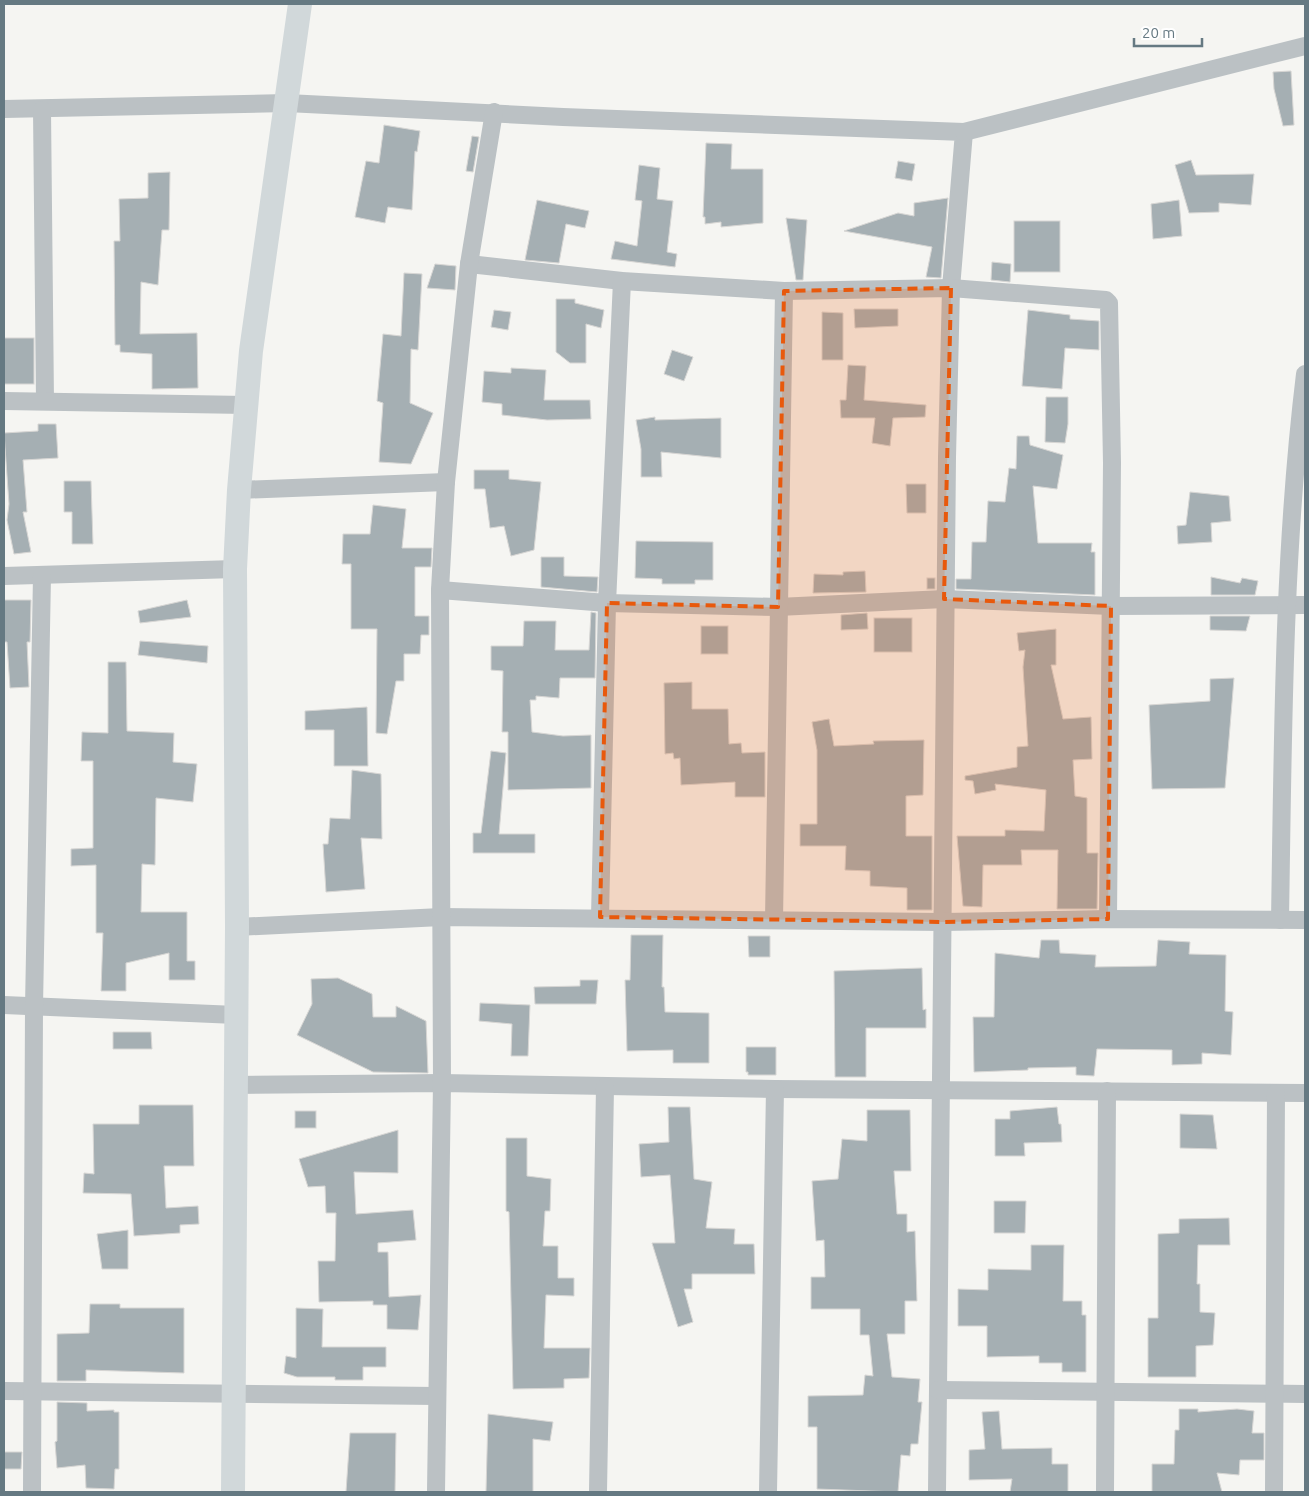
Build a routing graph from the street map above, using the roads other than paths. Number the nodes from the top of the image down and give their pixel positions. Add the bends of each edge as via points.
1 (300, 4) edge
2 (1305, 46) edge
3 (288, 103) junction
4 (4, 109) edge
5 (42, 110) junction
6 (494, 112) junction
7 (964, 132) junction
8 (469, 264) junction
9 (622, 281) junction
10 (951, 288) junction
11 (784, 291) junction
12 (1305, 374) edge
13 (4, 401) edge
14 (45, 401) junction
15 (246, 405) junction
16 (446, 482) junction
17 (239, 490) junction
18 (235, 569) junction
19 (4, 576) edge
20 (42, 576) junction
21 (440, 590) junction
22 (944, 600) junction
23 (607, 603) junction
24 (1305, 604) edge
25 (1285, 605) junction
26 (1111, 606) junction
27 (778, 607) junction
28 (441, 917) junction
29 (600, 917) junction
30 (1108, 919) junction
31 (774, 920) junction
32 (1280, 920) junction
33 (1305, 920) edge
34 (943, 922) junction
35 (237, 927) junction
36 (4, 1005) edge
37 (34, 1007) junction
38 (236, 1015) junction
39 (442, 1083) junction
40 (234, 1085) junction
41 (605, 1087) junction
42 (775, 1089) junction
43 (940, 1090) junction
44 (1107, 1091) junction
45 (1276, 1093) junction
46 (1305, 1093) edge
47 (4, 1390) edge
48 (938, 1390) junction
49 (1105, 1390) junction
50 (33, 1392) junction
51 (234, 1393) junction
52 (1276, 1394) junction
53 (1305, 1394) edge
54 (437, 1396) junction
55 (32, 1492) edge
56 (233, 1492) edge
57 (436, 1492) edge
58 (598, 1492) edge
59 (768, 1492) edge
60 (937, 1492) edge
61 (1105, 1492) edge
62 (1274, 1492) edge

1 - 3 street
2 - 7 street
3 - 5 street
3 - 6 street
3 - 15 street
4 - 5 street
5 - 14 street
6 - 7 street
6 - 8 street
7 - 10 street
8 - 9 street
8 - 16 street
9 - 11 street
9 - 23 street
10 - 11 street
10 - 22 street
10 - 26 street via 1106,300 1109,303
11 - 27 street
12 - 25 street
13 - 14 street
14 - 15 street
15 - 17 street
16 - 17 street
16 - 21 street
17 - 18 street
18 - 20 street
18 - 35 street
19 - 20 street
20 - 37 street
21 - 23 street
21 - 28 street
22 - 26 street
22 - 27 street
22 - 34 street
23 - 27 street
23 - 29 street
24 - 25 street
25 - 26 street
25 - 32 street
26 - 30 street
27 - 31 street
28 - 29 street
28 - 35 street
28 - 39 street
29 - 31 street
30 - 32 street
30 - 34 street
31 - 34 street
32 - 33 street
34 - 43 street
35 - 38 street
36 - 37 street
37 - 38 street
37 - 50 street
38 - 40 street
39 - 40 street
39 - 41 street
39 - 54 street
40 - 51 street
41 - 42 street
41 - 58 street
42 - 43 street
42 - 59 street
43 - 44 street
43 - 48 street
44 - 45 street
44 - 49 street
45 - 46 street
45 - 52 street
47 - 50 street
48 - 49 street
48 - 60 street
49 - 52 street
49 - 61 street
50 - 51 street
50 - 55 street
51 - 54 street
51 - 56 street
52 - 53 street
52 - 62 street
54 - 57 street

